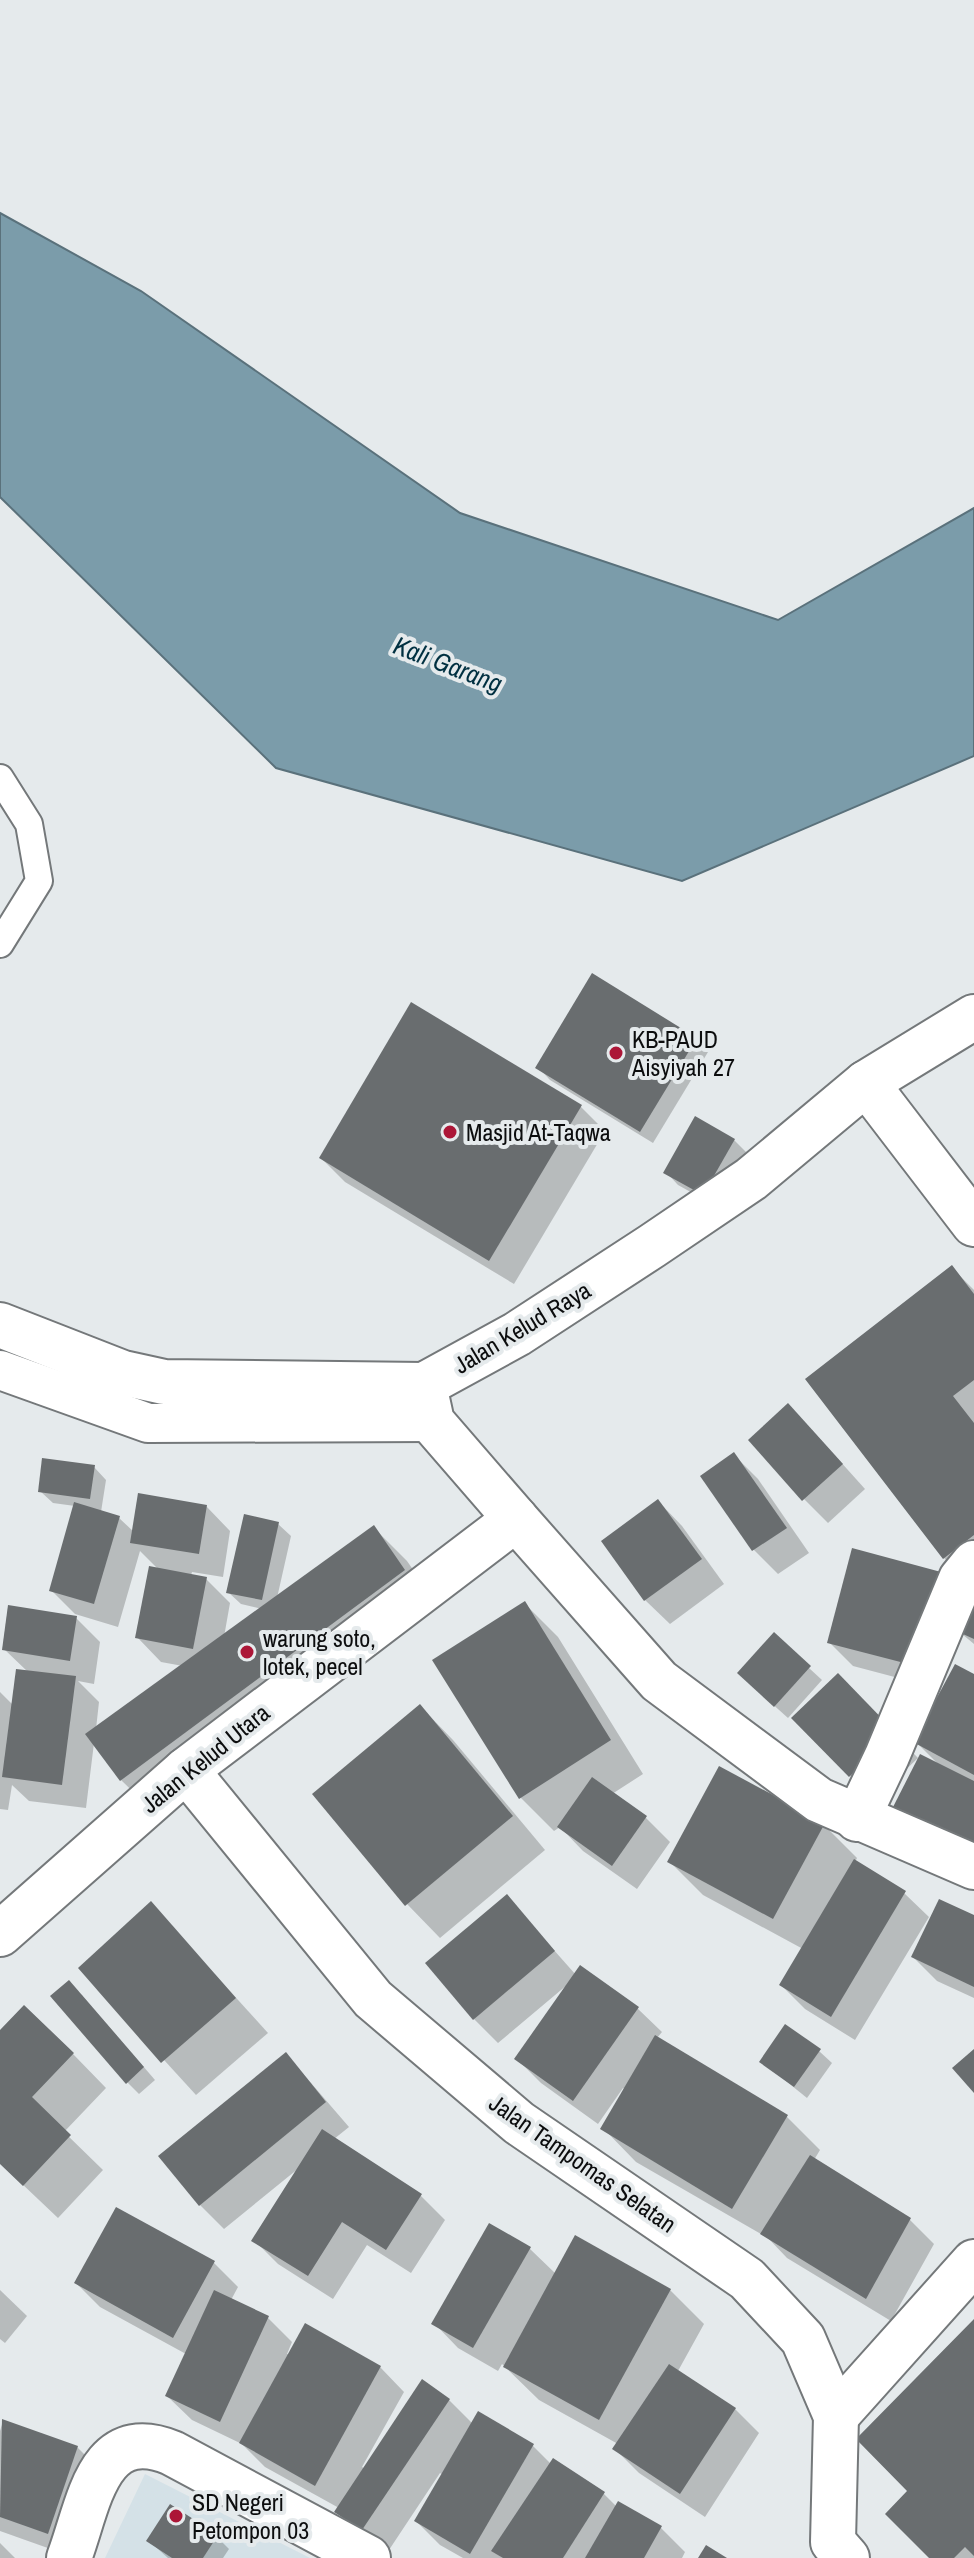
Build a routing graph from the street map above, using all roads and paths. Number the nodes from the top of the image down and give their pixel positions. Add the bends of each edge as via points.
1 (0, 778) edge
2 (0, 944) edge
3 (974, 1017) edge
4 (866, 1083) junction
5 (974, 1224) edge
6 (0, 1325) edge
7 (0, 1370) edge
8 (428, 1404) junction
9 (516, 1519) junction
10 (974, 1563) edge
11 (186, 1770) junction
12 (857, 1819) junction
13 (974, 1867) edge
14 (0, 1934) edge
15 (974, 2262) edge
16 (836, 2416) junction
17 (833, 2553) edge
18 (69, 2558) edge
19 (368, 2558) edge

1 - 2 lane via 29,824 39,881
3 - 4 street, Jalan Kelud Raya
4 - 5 street
4 - 8 street, Jalan Kelud Raya via 751,1179 517,1334
6 - 8 street, Jalan Kelud Raya via 123,1373 164,1382
7 - 8 street via 148,1423
8 - 9 street
9 - 11 street, Jalan Kelud Utara
9 - 12 street via 659,1681 819,1800
10 - 12 street via 961,1579
11 - 14 street, Jalan Kelud Utara
11 - 16 street, Jalan Tampomas Selatan via 373,1999 519,2123 747,2279 803,2339
12 - 13 street
15 - 16 street
16 - 17 street, Jalan Tampomas Selatan
18 - 19 street via 104,2464 133,2444 151,2444 172,2453

